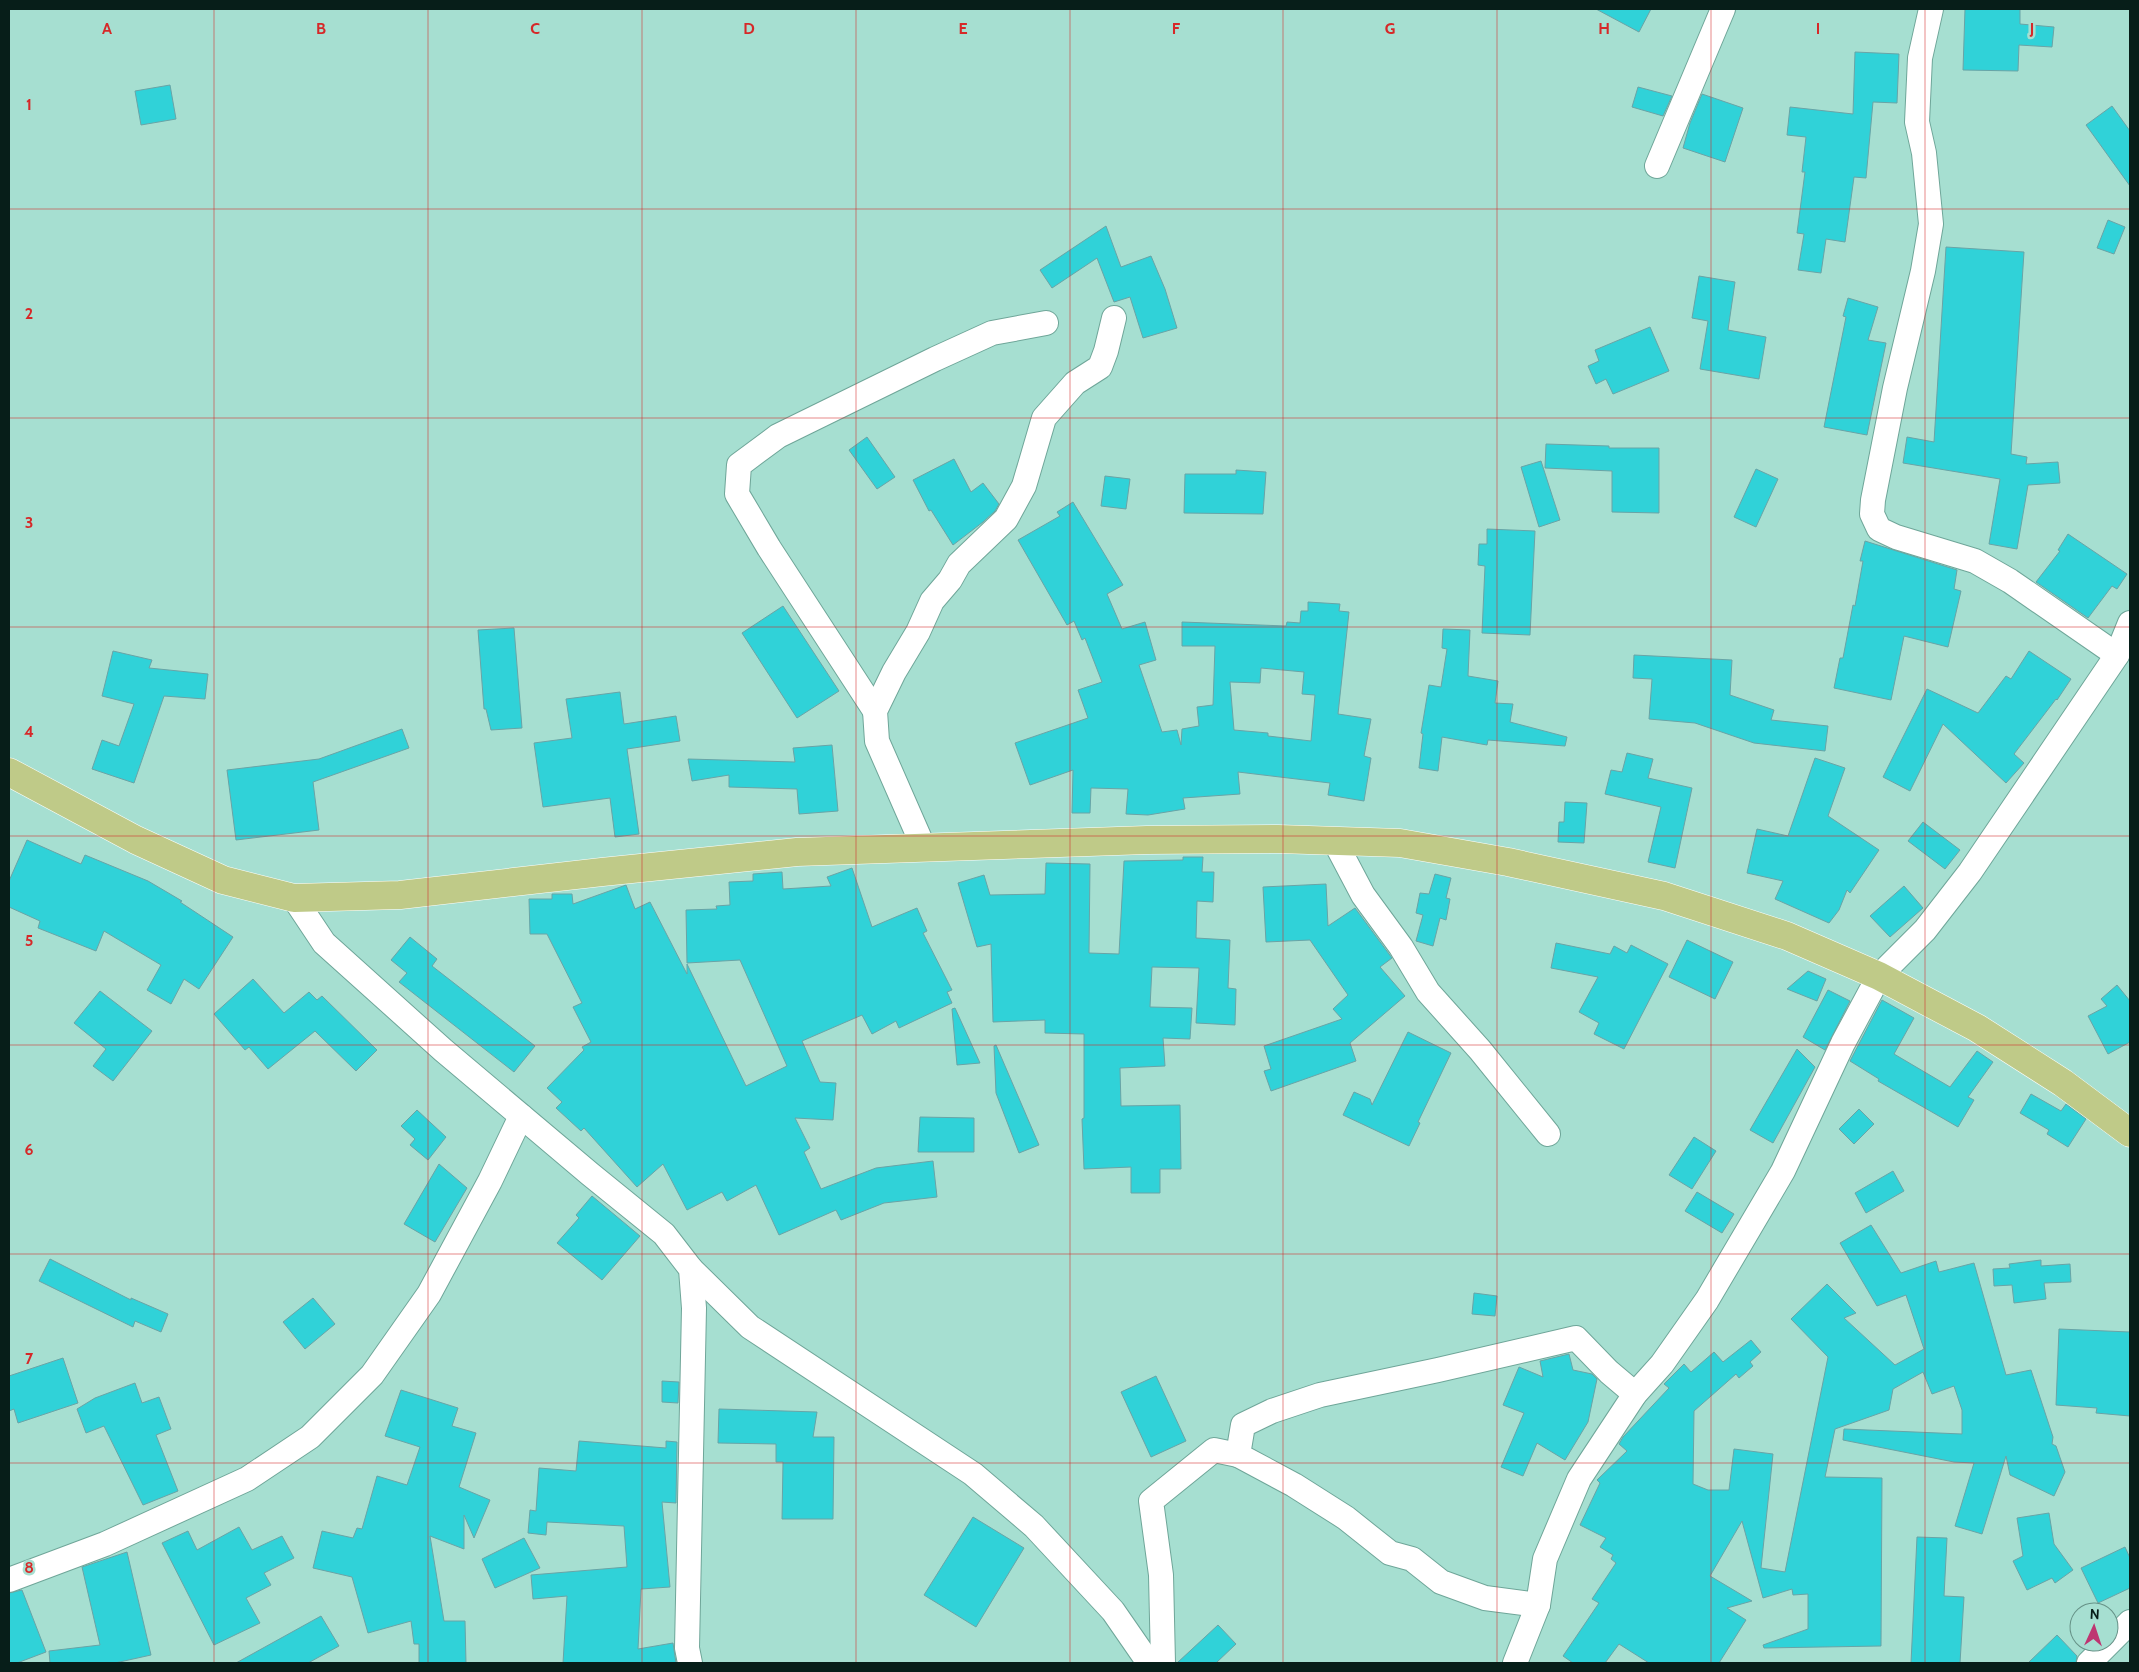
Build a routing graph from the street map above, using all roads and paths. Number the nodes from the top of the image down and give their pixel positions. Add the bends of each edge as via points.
1 (1723, 9) edge
2 (1931, 9) edge
3 (1657, 166) dead end
4 (1114, 318) dead end
5 (1046, 323) dead end
6 (2130, 623) edge
7 (2117, 654) junction
8 (875, 711) junction
9 (9, 772) edge
10 (1334, 840) junction
11 (923, 846) junction
12 (294, 898) junction
13 (1879, 976) junction
14 (522, 1116) junction
15 (2130, 1133) edge
16 (1548, 1134) dead end
17 (691, 1269) junction
18 (1635, 1394) junction
19 (1238, 1455) junction
20 (10, 1576) edge
21 (1538, 1605) junction
22 (2130, 1622) edge
23 (690, 1663) edge
24 (1149, 1663) edge
25 (1163, 1663) edge
26 (1515, 1663) edge
27 (2089, 1663) edge

1 - 3 street
2 - 7 street via 1920,58 1918,122 1931,224 1923,271 1894,388 1872,514 1879,529 1896,537 1975,561
4 - 8 street via 1100,366 1075,383 1044,418 1024,486 1006,519 959,564 932,601
5 - 8 street via 992,333 935,359 778,436 739,465 738,494 769,548
6 - 7 street
7 - 13 street via 1970,872 1925,930
8 - 11 street via 877,742
9 - 12 main road via 136,840 222,880
10 - 11 main road via 1147,840
10 - 13 main road via 1400,843 1508,862 1664,896 1787,936
10 - 16 street via 1363,895 1401,947 1428,992
11 - 12 main road via 797,852 400,895
12 - 14 street via 324,942 443,1050
13 - 15 main road via 1977,1028 2064,1083
13 - 18 street via 1843,1043 1783,1171 1707,1300 1662,1364
14 - 17 street via 664,1234
14 - 20 street via 429,1294 372,1375 310,1437 247,1479 105,1544
17 - 23 street via 694,1308 687,1648
17 - 24 street via 750,1327 973,1474 1034,1526 1114,1612
18 - 19 street via 1576,1338 1320,1395 1272,1411 1243,1425
18 - 21 street via 1579,1479 1545,1559
19 - 21 street via 1294,1485 1346,1518 1390,1552 1412,1559 1441,1582 1485,1598
19 - 25 street via 1214,1450 1151,1501 1161,1575
21 - 26 street
22 - 27 street

